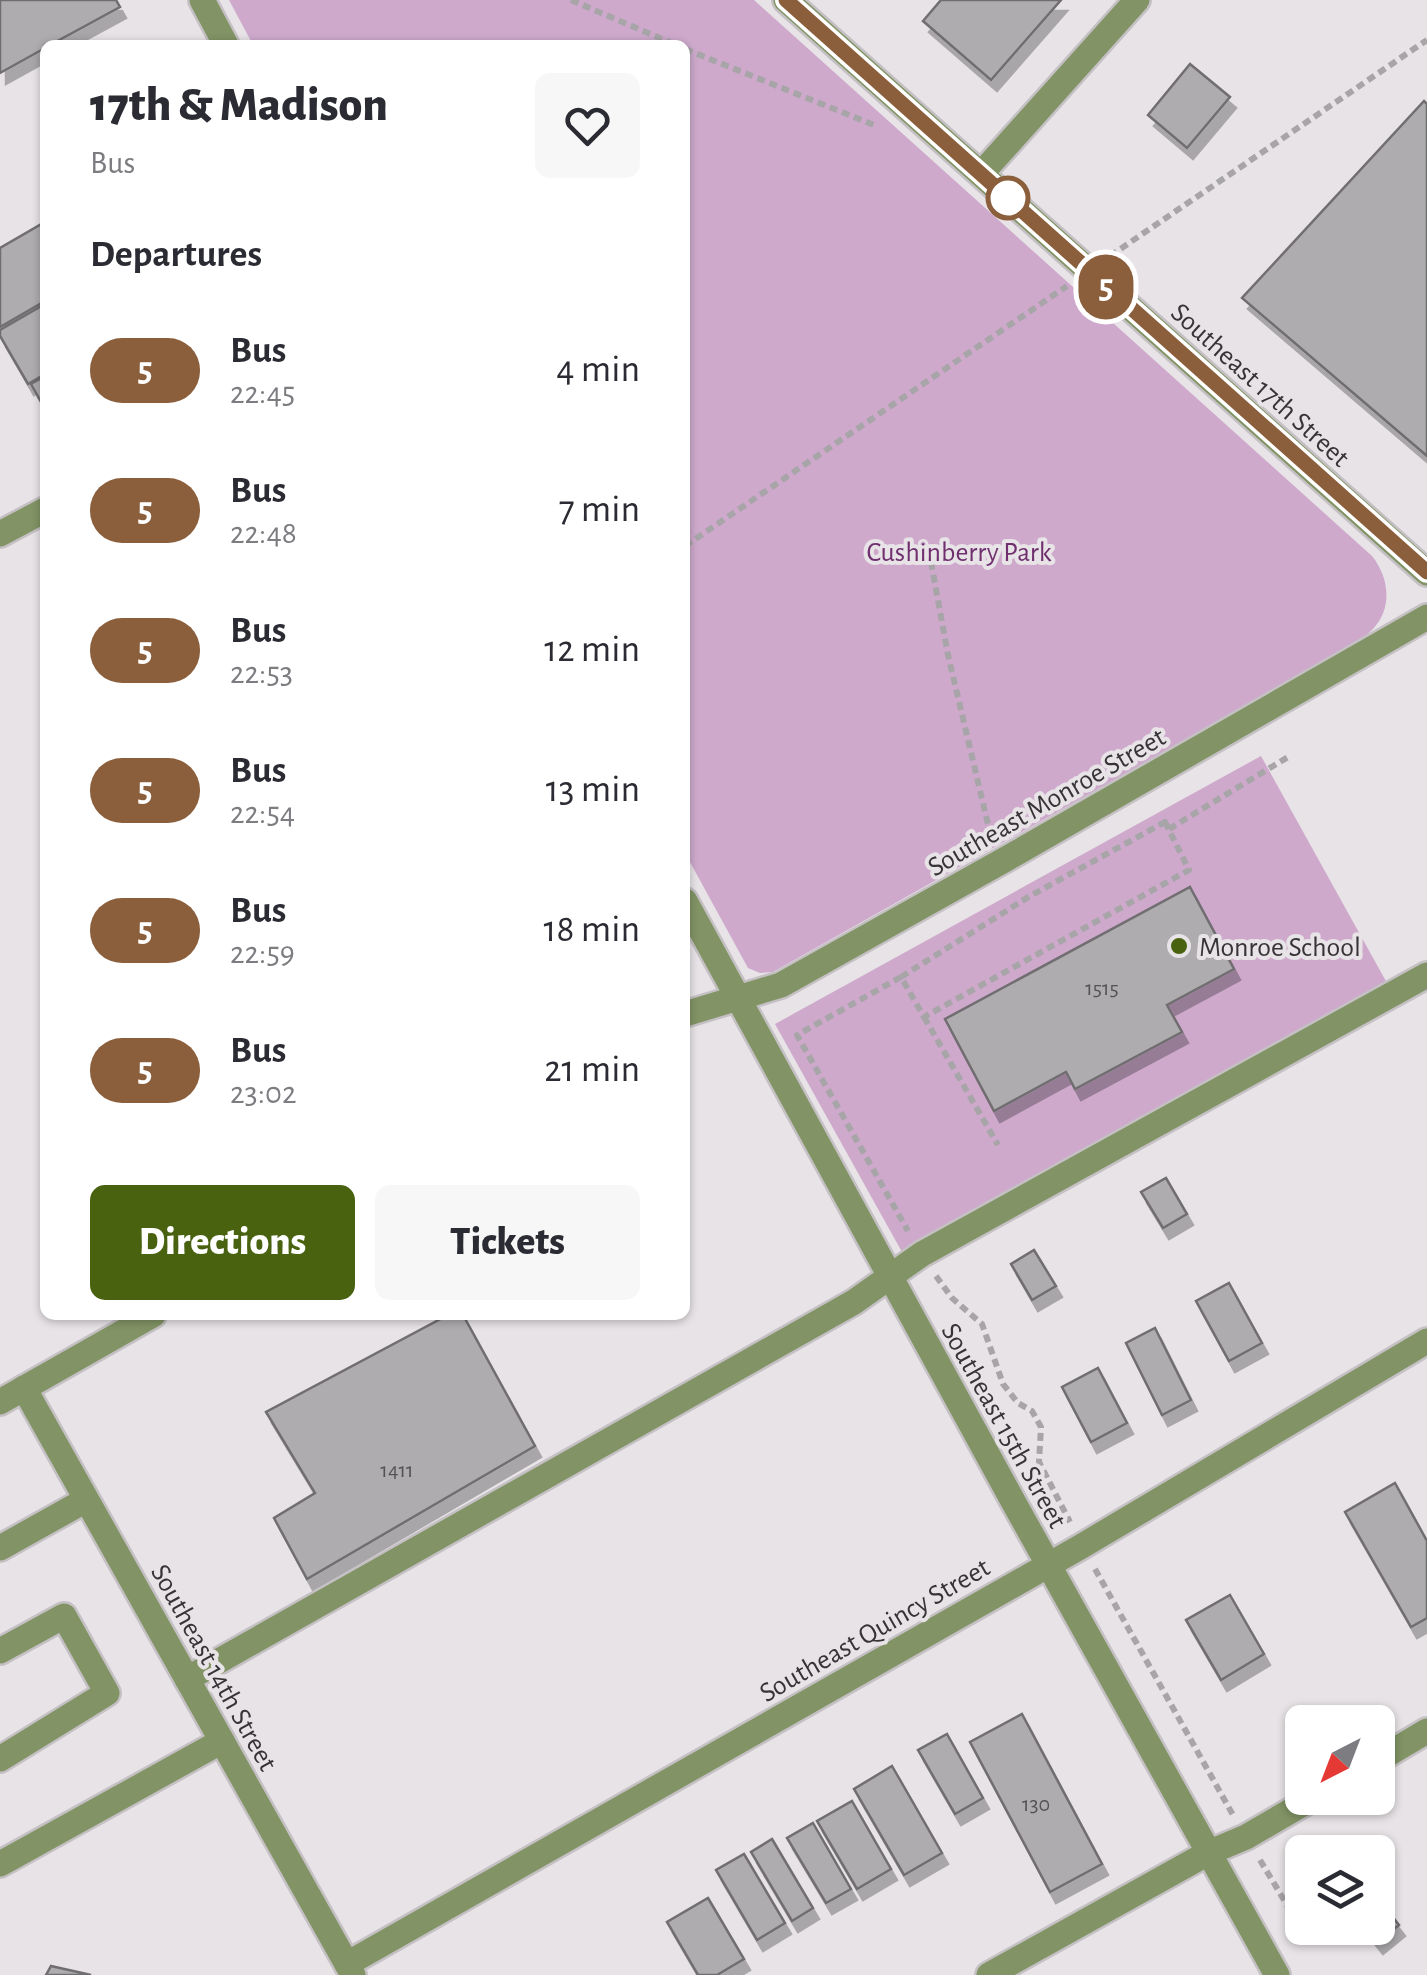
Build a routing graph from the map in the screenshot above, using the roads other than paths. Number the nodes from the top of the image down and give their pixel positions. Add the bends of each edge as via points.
1 (202, 0) edge
2 (786, 0) edge
3 (1137, 0) edge
4 (223, 40) edge
5 (982, 174) junction
6 (40, 513) edge
7 (0, 534) edge
8 (1427, 572) edge
9 (1427, 616) edge
10 (690, 911) edge
11 (1427, 975) edge
12 (736, 998) junction
13 (690, 1012) edge
14 (889, 1276) junction
15 (144, 1320) edge
16 (1427, 1341) edge
17 (24, 1388) junction
18 (0, 1402) edge
19 (86, 1500) junction
20 (0, 1548) edge
21 (1048, 1565) junction
22 (0, 1651) edge
23 (187, 1679) junction
24 (1427, 1730) edge
25 (222, 1741) junction
26 (1395, 1750) edge
27 (0, 1760) edge
28 (1285, 1814) edge
29 (0, 1832) edge
30 (1208, 1853) junction
31 (8, 1860) edge
32 (350, 1970) edge
33 (989, 1975) edge
34 (1277, 1975) edge

1 - 4 street
2 - 5 street, Southeast 17th Street
3 - 5 street
5 - 8 street, Southeast 17th Street
6 - 7 street
9 - 12 street, Southeast Monroe Street via 781,985
10 - 12 street, Southeast 15th Street
11 - 14 street
12 - 13 street, Southeast Monroe Street
12 - 14 street, Southeast 15th Street
14 - 21 street, Southeast 15th Street
14 - 23 street
15 - 17 street
16 - 21 street, Southeast Quincy Street
17 - 18 street
17 - 19 street, Southeast 14th Street
19 - 20 street
19 - 23 street, Southeast 14th Street
21 - 30 street, Southeast 15th Street
21 - 32 street, Southeast Quincy Street
22 - 27 street via 64,1616 106,1694
23 - 25 street, Southeast 14th Street
24 - 26 street
25 - 31 street
25 - 32 street, Southeast 14th Street
28 - 30 street
29 - 31 street
30 - 33 street
30 - 34 street, Southeast 15th Street

